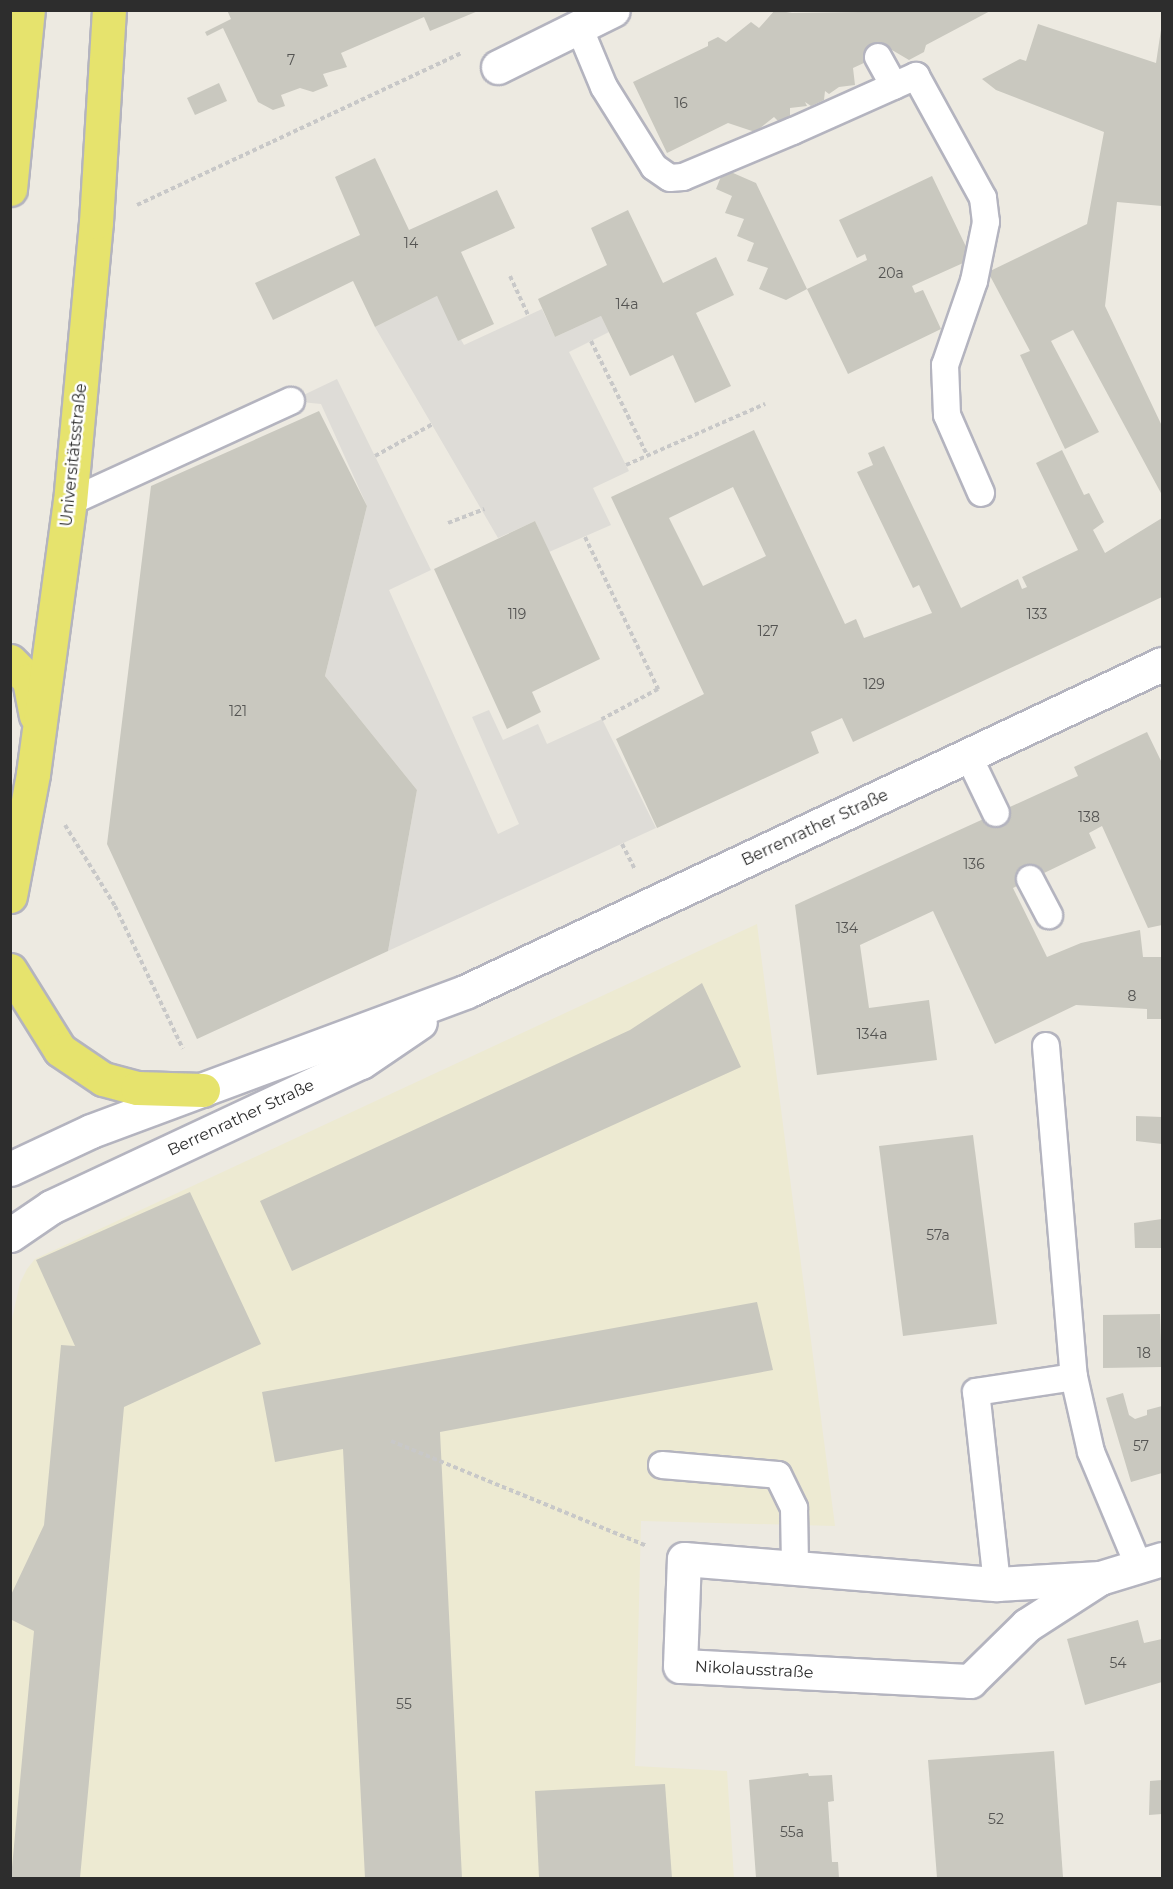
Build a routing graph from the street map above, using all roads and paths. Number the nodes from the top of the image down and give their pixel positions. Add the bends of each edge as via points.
1 (28, 10) edge
2 (110, 10) edge
3 (614, 10) edge
4 (579, 27) junction
5 (878, 57) dead end
6 (498, 67) joint
7 (894, 86) junction
8 (10, 189) edge
9 (96, 222) junction
10 (510, 276) dead end
11 (528, 315) dead end
12 (591, 341) dead end
13 (291, 401) dead end
14 (765, 404) dead end
15 (433, 424) dead end
16 (647, 455) junction
17 (375, 456) dead end
18 (626, 465) dead end
19 (981, 492) dead end
20 (70, 502) junction
21 (484, 509) dead end
22 (448, 523) dead end
23 (585, 537) dead end
24 (10, 660) edge
25 (1160, 672) edge
26 (602, 719) dead end
27 (38, 725) junction
28 (969, 757) junction
29 (33, 774) junction
30 (996, 813) dead end
31 (1030, 879) dead end
32 (10, 896) edge
33 (1049, 915) dead end
34 (10, 970) edge
35 (467, 991) junction
36 (1046, 1046) dead end
37 (203, 1090) junction
38 (10, 1169) edge
39 (10, 1235) edge
40 (1074, 1377) junction
41 (391, 1441) dead end
42 (662, 1466) dead end
43 (684, 1559) junction
44 (1151, 1563) edge
45 (795, 1568) junction
46 (1100, 1578) junction
47 (997, 1584) junction

1 - 8 main road
2 - 9 main road, Universitätsstraße
3 - 4 street
4 - 6 street
4 - 7 lane via 604,87 654,166 670,178 683,177
5 - 7 lane
6 - 9 path via 486,42
7 - 19 lane via 916,76 983,198 986,222 974,281 945,365 947,415
9 - 20 main road, Universitätsstraße
10 - 11 path
12 - 16 path
13 - 20 lane
14 - 16 path
15 - 17 path
16 - 18 path
20 - 27 main road, Universitätsstraße
21 - 22 path
23 - 26 path via 658,689
24 - 27 main road via 29,680
25 - 28 street, Berrenrather Straße
27 - 29 main road, Universitätsstraße
28 - 30 lane
28 - 35 street, Berrenrather Straße
29 - 32 main road, Universitätsstraße
29 - 37 path via 116,906
31 - 33 lane
34 - 37 main road via 60,1050 103,1079 137,1088
35 - 37 street, Berrenrather Straße
35 - 39 street, Berrenrather Straße via 361,1062 51,1207
36 - 40 lane
37 - 38 street, Berrenrather Straße via 92,1131
40 - 44 lane via 1091,1452
40 - 47 lane via 975,1392
41 - 43 path
42 - 45 lane via 778,1475 794,1508
43 - 45 street, Nikolausstraße
43 - 46 street, Nikolausstraße via 680,1666 970,1681 1027,1625
44 - 46 street, Nikolausstraße
45 - 47 street, Nikolausstraße
46 - 47 street, Nikolausstraße

